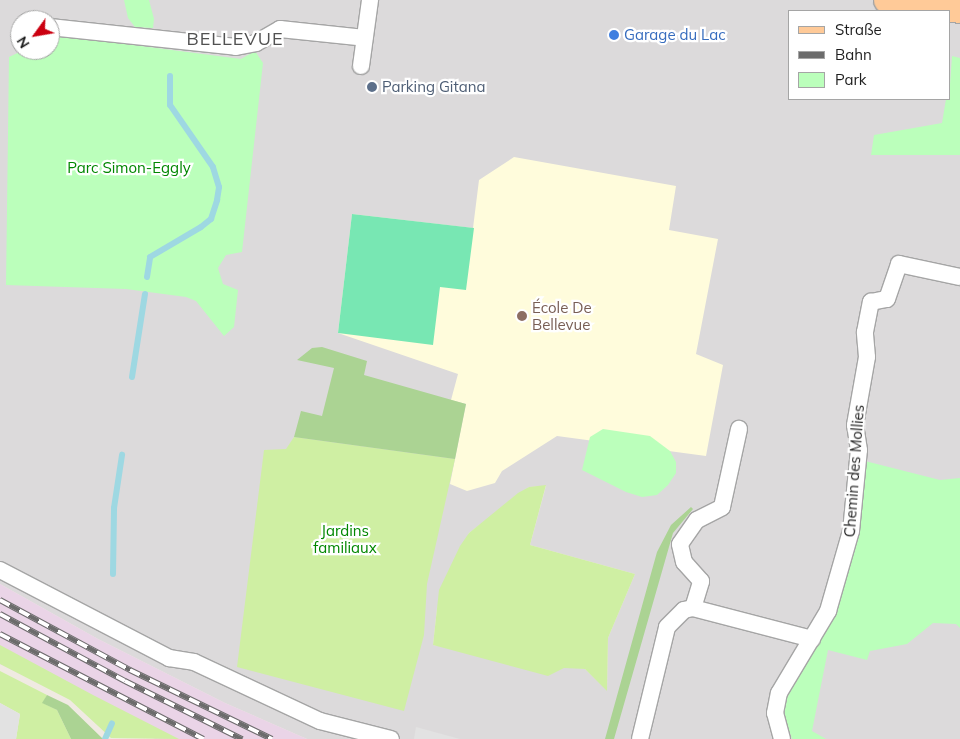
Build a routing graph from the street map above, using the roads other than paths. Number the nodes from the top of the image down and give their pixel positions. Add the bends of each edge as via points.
1 (370, 0) edge
2 (887, 0) edge
3 (960, 10) edge
4 (60, 28) edge
5 (365, 38) junction
6 (361, 66) dead end
7 (960, 277) edge
8 (739, 429) dead end
9 (0, 570) edge
10 (693, 608) junction
11 (812, 639) junction
12 (391, 739) edge
13 (640, 739) edge
14 (782, 739) edge

1 - 5 street
2 - 3 main road
4 - 5 street via 236,47 256,42 280,30
5 - 6 street
7 - 11 street, Chemin des Mollies via 898,264 887,299 871,302 864,332 867,357 855,425 859,450 851,531 837,588
8 - 10 street via 722,507 697,520 680,544 684,562 700,581
9 - 12 street via 169,658 194,662 320,721
10 - 11 street
10 - 13 street via 677,614 668,628
11 - 14 street, Chemin des Mollies via 779,693 775,713

